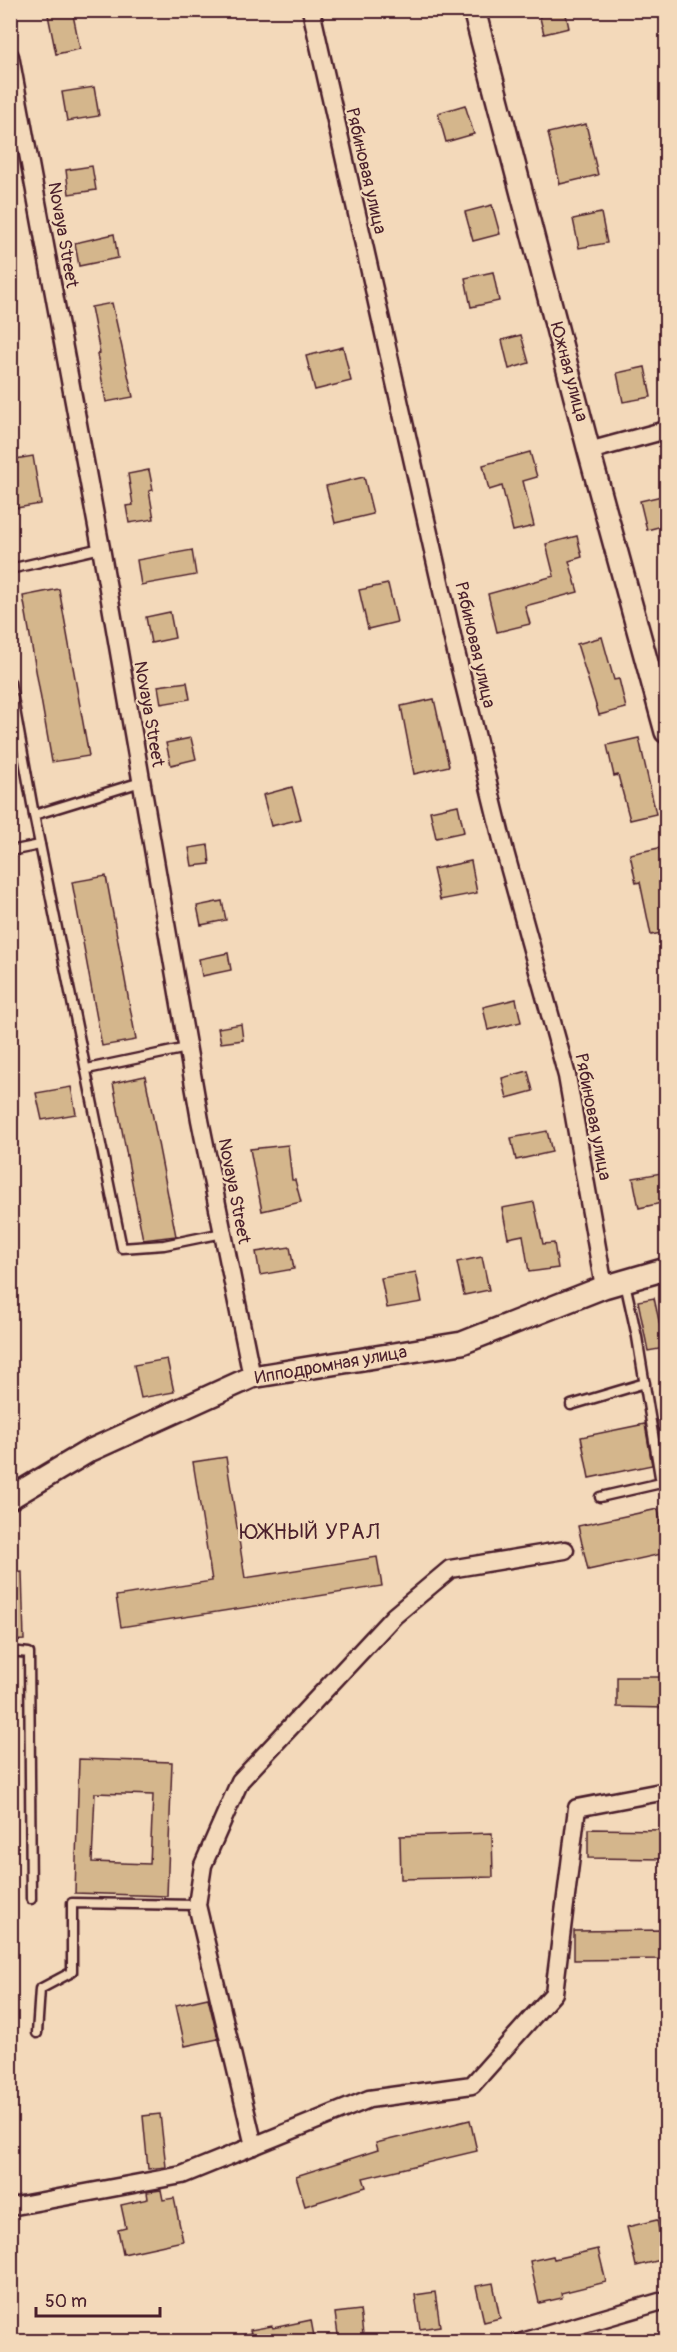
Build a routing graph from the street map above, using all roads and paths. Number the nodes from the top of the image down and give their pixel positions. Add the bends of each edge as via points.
1 (311, 10) edge
2 (474, 10) edge
3 (10, 56) edge
4 (666, 430) edge
5 (589, 451) junction
6 (101, 548) junction
7 (10, 569) edge
8 (10, 682) edge
9 (666, 732) edge
10 (141, 782) junction
11 (34, 815) junction
12 (40, 845) junction
13 (10, 851) edge
14 (187, 1048) junction
15 (87, 1069) junction
16 (223, 1233) junction
17 (666, 1269) edge
18 (625, 1281) junction
19 (604, 1287) junction
20 (252, 1377) junction
21 (645, 1383) junction
22 (571, 1405) dead end
23 (600, 1497) dead end
24 (10, 1498) edge
25 (565, 1550) dead end
26 (10, 1651) edge
27 (666, 1791) edge
28 (31, 1899) dead end
29 (197, 1905) junction
30 (37, 2033) dead end
31 (254, 2146) junction
32 (10, 2207) edge
33 (666, 2300) edge
34 (522, 2342) edge

1 - 19 street, Рябиновая улица via 460,667 505,852 567,1076
2 - 5 street, Южная улица
3 - 6 street, Novaya Street
4 - 5 street
5 - 9 street, Южная улица
6 - 7 lane
6 - 10 street, Novaya Street
8 - 11 lane
10 - 11 lane
10 - 14 street, Novaya Street
11 - 12 lane
12 - 13 lane
12 - 15 lane
14 - 15 lane
14 - 16 street, Novaya Street
15 - 16 lane via 123,1248 164,1245
16 - 20 street, Novaya Street
17 - 18 street, Ипподромная улица
18 - 19 street, Ипподромная улица
18 - 21 lane
19 - 20 street, Ипподромная улица via 462,1343
20 - 24 street, Ипподромная улица via 89,1451
21 - 22 lane
21 - 23 lane via 661,1483
25 - 29 street via 450,1569 394,1616 240,1781 203,1865
26 - 28 lane via 29,1653
27 - 31 street via 577,1808 554,1993 472,2085 369,2098
29 - 30 lane via 72,1903 72,1972 40,1989
29 - 31 street
31 - 32 street via 182,2175
33 - 34 street

